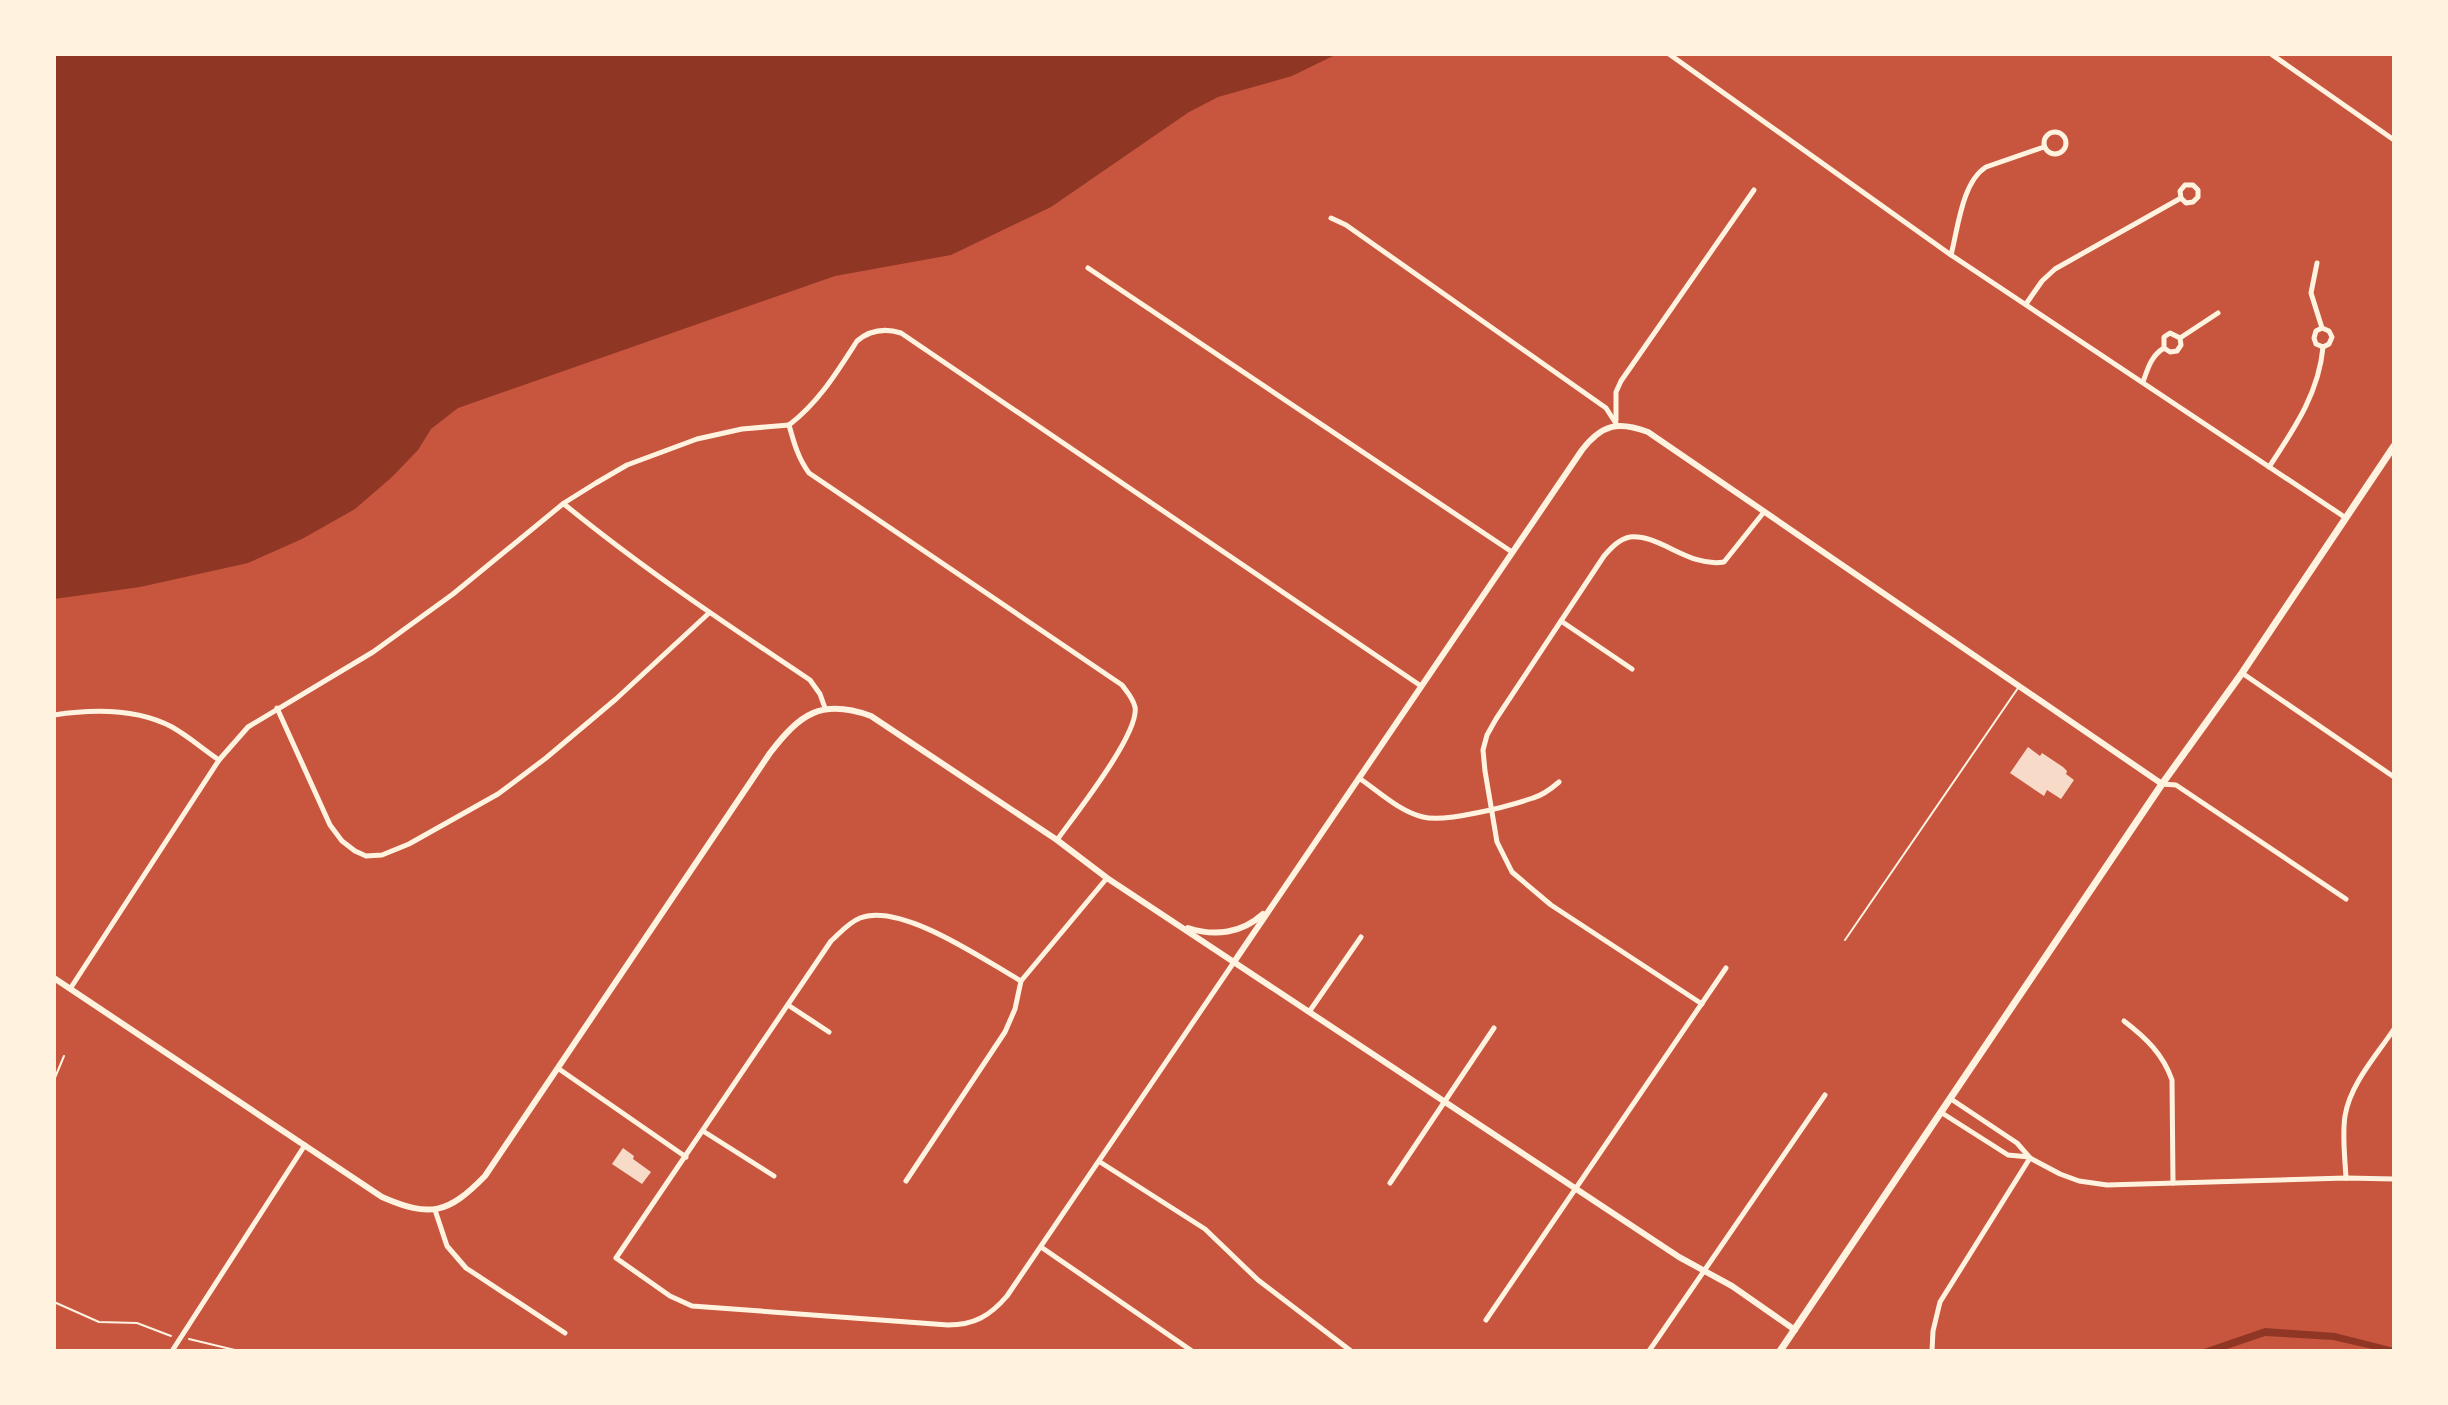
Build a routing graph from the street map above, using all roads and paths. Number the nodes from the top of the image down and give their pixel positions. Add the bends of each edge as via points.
1 (1669, 54) edge
2 (2271, 54) edge
3 (2394, 140) edge
4 (2044, 147) junction
5 (1754, 190) dead end
6 (2181, 198) dead end
7 (1331, 218) dead end
8 (1951, 255) junction
9 (2317, 263) dead end
10 (1088, 268) dead end
11 (2026, 304) junction
12 (2218, 313) dead end
13 (2322, 328) junction
14 (2180, 338) junction
15 (2323, 347) junction
16 (2164, 348) junction
17 (2143, 382) junction
18 (789, 425) junction
19 (1617, 425) junction
20 (2394, 446) edge
21 (2269, 467) junction
22 (564, 503) junction
23 (1764, 512) junction
24 (2346, 518) junction
25 (1512, 552) junction
26 (709, 613) junction
27 (1561, 621) junction
28 (1632, 669) dead end
29 (2242, 673) junction
30 (1421, 686) junction
31 (2018, 687) junction
32 (277, 708) junction
33 (825, 708) junction
34 (54, 715) edge
35 (219, 760) junction
36 (2394, 777) edge
37 (1359, 778) junction
38 (1559, 782) dead end
39 (2162, 784) junction
40 (1491, 808) junction
41 (1057, 840) junction
42 (1107, 878) junction
43 (2346, 899) dead end
44 (1272, 906) junction
45 (1178, 925) junction
46 (1361, 937) dead end
47 (1845, 940) dead end
48 (1234, 962) junction
49 (1726, 968) dead end
50 (54, 978) edge
51 (1021, 981) junction
52 (70, 989) junction
53 (1702, 1004) junction
54 (788, 1005) junction
55 (1309, 1012) junction
56 (2124, 1021) dead end
57 (1494, 1028) dead end
58 (2394, 1029) edge
59 (829, 1032) dead end
60 (64, 1056) dead end
61 (559, 1069) junction
62 (54, 1080) edge
63 (1825, 1095) dead end
64 (1951, 1099) junction
65 (1444, 1102) junction
66 (1942, 1113) junction
67 (703, 1131) junction
68 (305, 1145) junction
69 (686, 1157) junction
70 (2030, 1158) junction
71 (1100, 1162) junction
72 (774, 1176) dead end
73 (2346, 1178) junction
74 (2394, 1179) edge
75 (906, 1181) dead end
76 (1390, 1183) dead end
77 (2173, 1183) junction
78 (1575, 1188) junction
79 (435, 1210) junction
80 (1041, 1247) junction
81 (1703, 1272) junction
82 (54, 1302) edge
83 (1486, 1320) dead end
84 (1795, 1330) junction
85 (565, 1333) dead end
86 (181, 1338) junction
87 (172, 1351) edge
88 (239, 1351) edge
89 (1192, 1351) edge
90 (1351, 1351) edge
91 (1649, 1351) edge
92 (1780, 1351) edge
93 (1932, 1351) edge

1 - 8 street
2 - 3 street
4 - 4 street via 2058,154 2065,140 2051,133
4 - 8 street via 1978,172 1968,187
5 - 19 street via 1621,381
6 - 11 street via 2055,269
7 - 19 street via 1606,408
8 - 11 street
9 - 13 street via 2311,293
10 - 25 street
11 - 17 street
12 - 14 street
13 - 15 street via 2314,338
13 - 15 street via 2332,337
14 - 16 street via 2177,351
14 - 16 street via 2167,335
15 - 21 street via 2313,393
16 - 17 street via 2150,362
17 - 21 street
18 - 22 street via 697,439 627,465
18 - 30 street via 822,394 863,336 895,331 912,338
18 - 41 street via 809,473 1122,685 1132,698 1136,709 1125,742
19 - 23 street via 1648,432
19 - 25 street via 1592,437
20 - 24 main road
21 - 24 street
22 - 26 street
22 - 32 street via 373,652
23 - 27 street via 1724,562 1699,561 1646,539 1629,537 1615,544
23 - 31 street
24 - 29 main road
25 - 30 street
26 - 32 street via 616,699 498,794 382,855 355,851 330,825
26 - 33 street via 810,680
27 - 28 street
27 - 40 street via 1487,735 1483,750
29 - 36 street
29 - 39 main road
30 - 37 street
31 - 39 street
31 - 47 lane
32 - 35 street via 248,727
33 - 41 street via 871,716
33 - 61 street via 806,715 770,753
34 - 35 street via 144,715
35 - 52 street
37 - 40 street via 1420,817 1448,819
37 - 44 street
38 - 40 street via 1533,798
39 - 43 street via 2176,785
39 - 64 main road
40 - 53 street via 1500,853 1521,882
41 - 42 street
42 - 45 street
42 - 51 street
44 - 45 street via 1234,930 1212,934
44 - 48 street
45 - 48 street
46 - 55 street
48 - 55 street
48 - 71 street
49 - 53 street
50 - 52 street
51 - 54 street via 920,925 874,915 860,918 831,941
51 - 75 street via 1005,1032
52 - 68 street
53 - 78 street
54 - 59 street
54 - 67 street
55 - 65 street
56 - 77 street via 2157,1050 2172,1080
57 - 65 street
58 - 73 street via 2359,1081 2345,1114
60 - 62 path
61 - 69 street
61 - 79 street via 485,1176 457,1200
63 - 81 street
64 - 66 main road
64 - 70 street via 2017,1143
65 - 76 street
65 - 78 street
66 - 70 street via 2008,1155
66 - 84 main road
67 - 69 street
67 - 72 street
68 - 79 street via 382,1197 409,1209
68 - 86 street
69 - 80 street via 616,1258 692,1306 965,1325 994,1311
70 - 77 street via 2079,1181
70 - 93 street via 1940,1302
71 - 80 street
71 - 90 street via 1205,1229 1258,1280
73 - 74 street
73 - 77 street
78 - 81 street
78 - 83 street
79 - 85 street via 447,1246 466,1268
80 - 89 street
81 - 84 street
81 - 91 street
82 - 86 path via 99,1322 137,1323
84 - 92 main road
86 - 87 street
86 - 88 path

